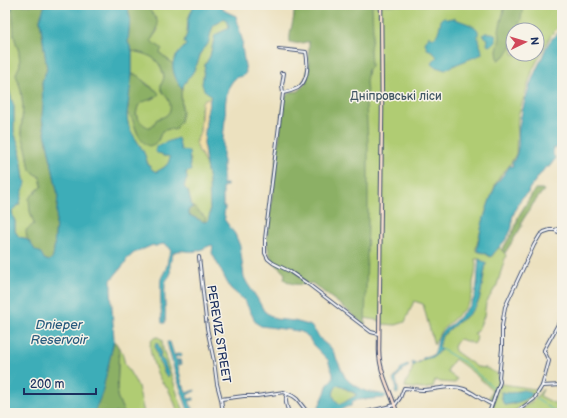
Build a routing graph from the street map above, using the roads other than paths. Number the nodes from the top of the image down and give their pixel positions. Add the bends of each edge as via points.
1 (381, 5) edge
2 (279, 49) dead end
3 (281, 73) dead end
4 (283, 93) junction
5 (562, 227) edge
6 (555, 230) junction
7 (562, 233) edge
8 (199, 257) dead end
9 (562, 317) edge
10 (379, 334) junction
11 (562, 385) edge
12 (542, 386) junction
13 (287, 394) junction
14 (221, 399) junction
15 (491, 404) junction
16 (395, 405) junction
17 (223, 413) edge
18 (289, 413) edge
19 (308, 413) edge
20 (362, 413) edge
21 (397, 413) edge
22 (489, 413) edge
23 (515, 413) edge

1 - 10 main road
2 - 4 street via 306,52 307,57 306,74 302,84
3 - 4 street via 284,73
4 - 10 street via 265,253 268,259 308,284 371,332
5 - 6 street
6 - 7 street
6 - 15 street via 540,235 505,307 500,382
8 - 14 street, PEREVIZ STREET via 207,328
9 - 12 street via 544,350 549,361
10 - 16 main road via 380,362
11 - 12 street
12 - 23 street via 534,399
13 - 14 street via 284,392
13 - 18 street
13 - 19 street via 297,399
14 - 17 street, PEREVIZ STREET
15 - 16 street via 465,389 453,387 422,390 404,388
15 - 22 street
16 - 20 street
16 - 21 main road

